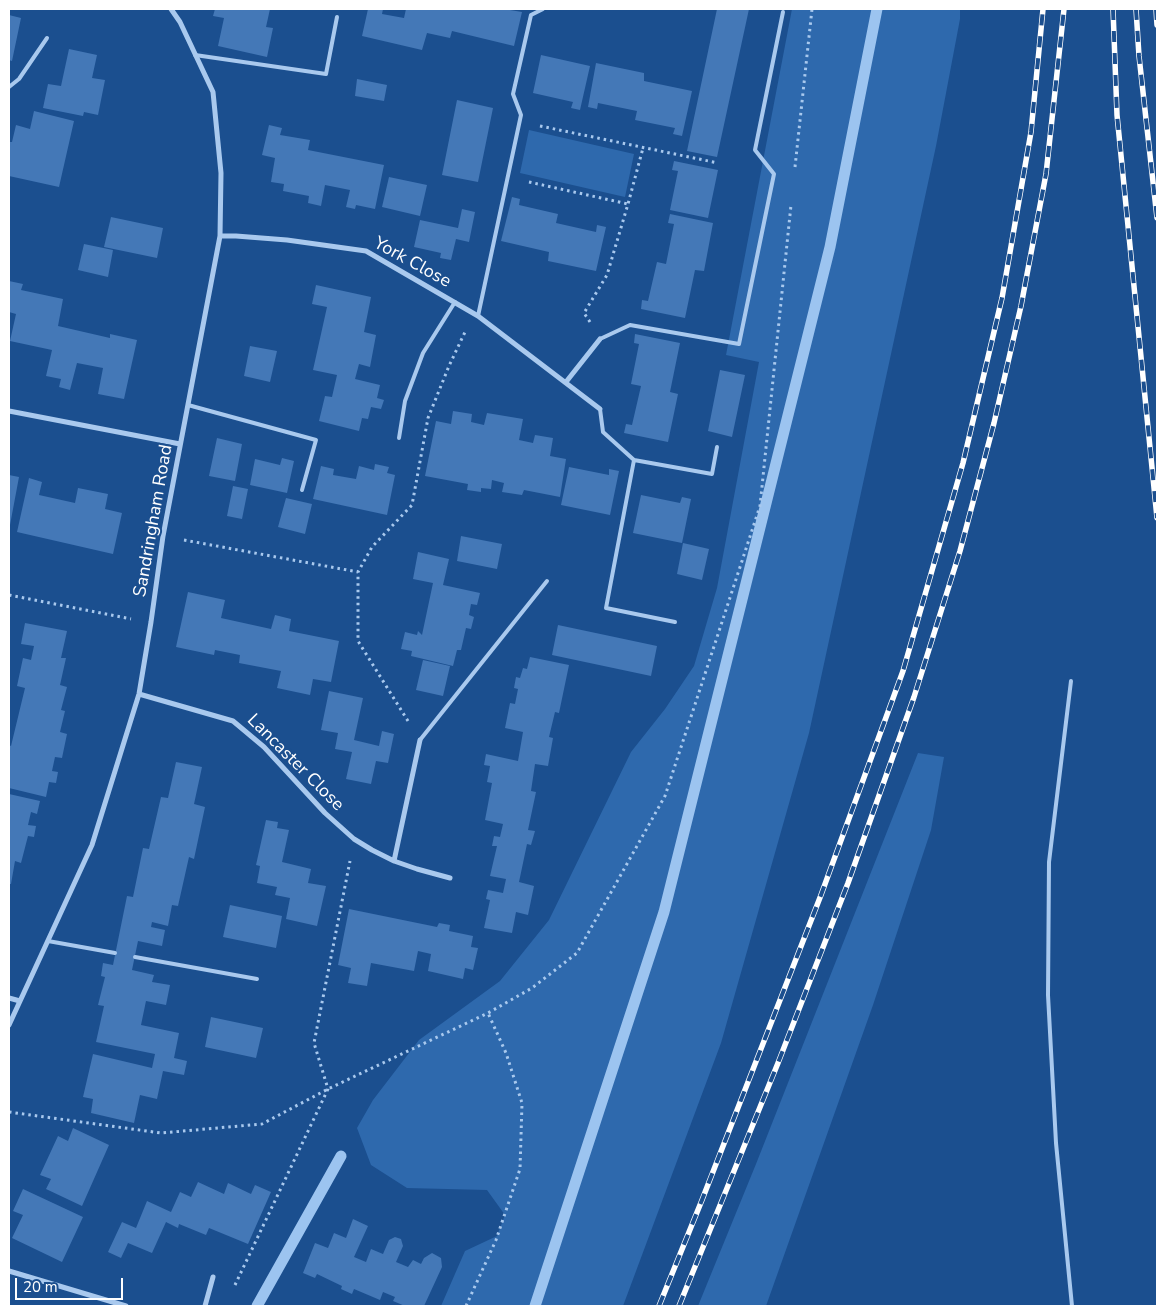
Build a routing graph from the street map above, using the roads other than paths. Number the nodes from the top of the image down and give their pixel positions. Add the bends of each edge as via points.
1 (171, 9) edge
2 (543, 9) edge
3 (782, 12) dead end
4 (337, 17) dead end
5 (47, 38) dead end
6 (195, 55) junction
7 (9, 87) edge
8 (220, 236) junction
9 (455, 302) junction
10 (476, 314) junction
11 (600, 339) joint
12 (566, 382) junction
13 (188, 405) junction
14 (600, 409) joint
15 (9, 411) edge
16 (399, 438) dead end
17 (180, 444) junction
18 (717, 447) dead end
19 (634, 460) junction
20 (302, 490) dead end
21 (547, 581) dead end
22 (675, 622) dead end
23 (1071, 682) dead end
24 (139, 694) junction
25 (420, 740) joint
26 (394, 860) junction
27 (450, 878) dead end
28 (48, 941) junction
29 (115, 954) dead end
30 (135, 957) dead end
31 (257, 980) dead end
32 (9, 998) edge
33 (20, 1001) junction
34 (9, 1025) edge
35 (9, 1270) edge
36 (213, 1277) dead end
37 (126, 1306) edge
38 (205, 1306) edge
39 (1072, 1306) edge

1 - 6 street, Sandringham Road
2 - 10 lane via 531,15 513,94 521,115 520,122
3 - 11 lane via 756,150 774,174 740,344 630,325
4 - 6 lane via 326,74
5 - 7 lane via 19,79
6 - 8 street, Sandringham Road via 213,92 221,173
8 - 9 street, York Close via 287,240 366,251
8 - 13 street, Sandringham Road
9 - 10 street, York Close
9 - 16 lane via 423,353 405,401
10 - 12 street, York Close
11 - 12 street
12 - 14 street, York Close
13 - 17 street, Sandringham Road
13 - 20 lane via 316,440
14 - 19 lane via 603,432
15 - 17 street
17 - 24 street, Sandringham Road
18 - 19 lane via 712,474
19 - 22 lane via 606,608
21 - 25 lane
23 - 39 lane via 1050,862 1048,995 1056,1144
24 - 26 street, Lancaster Close via 233,721 264,747 324,813 354,839
24 - 28 street, Sandringham Road via 92,845
25 - 26 street
26 - 27 street, Lancaster Close
28 - 29 lane
28 - 33 street, Sandringham Road
30 - 31 lane
32 - 33 street
33 - 34 street, Sandringham Road
35 - 37 street
36 - 38 street

